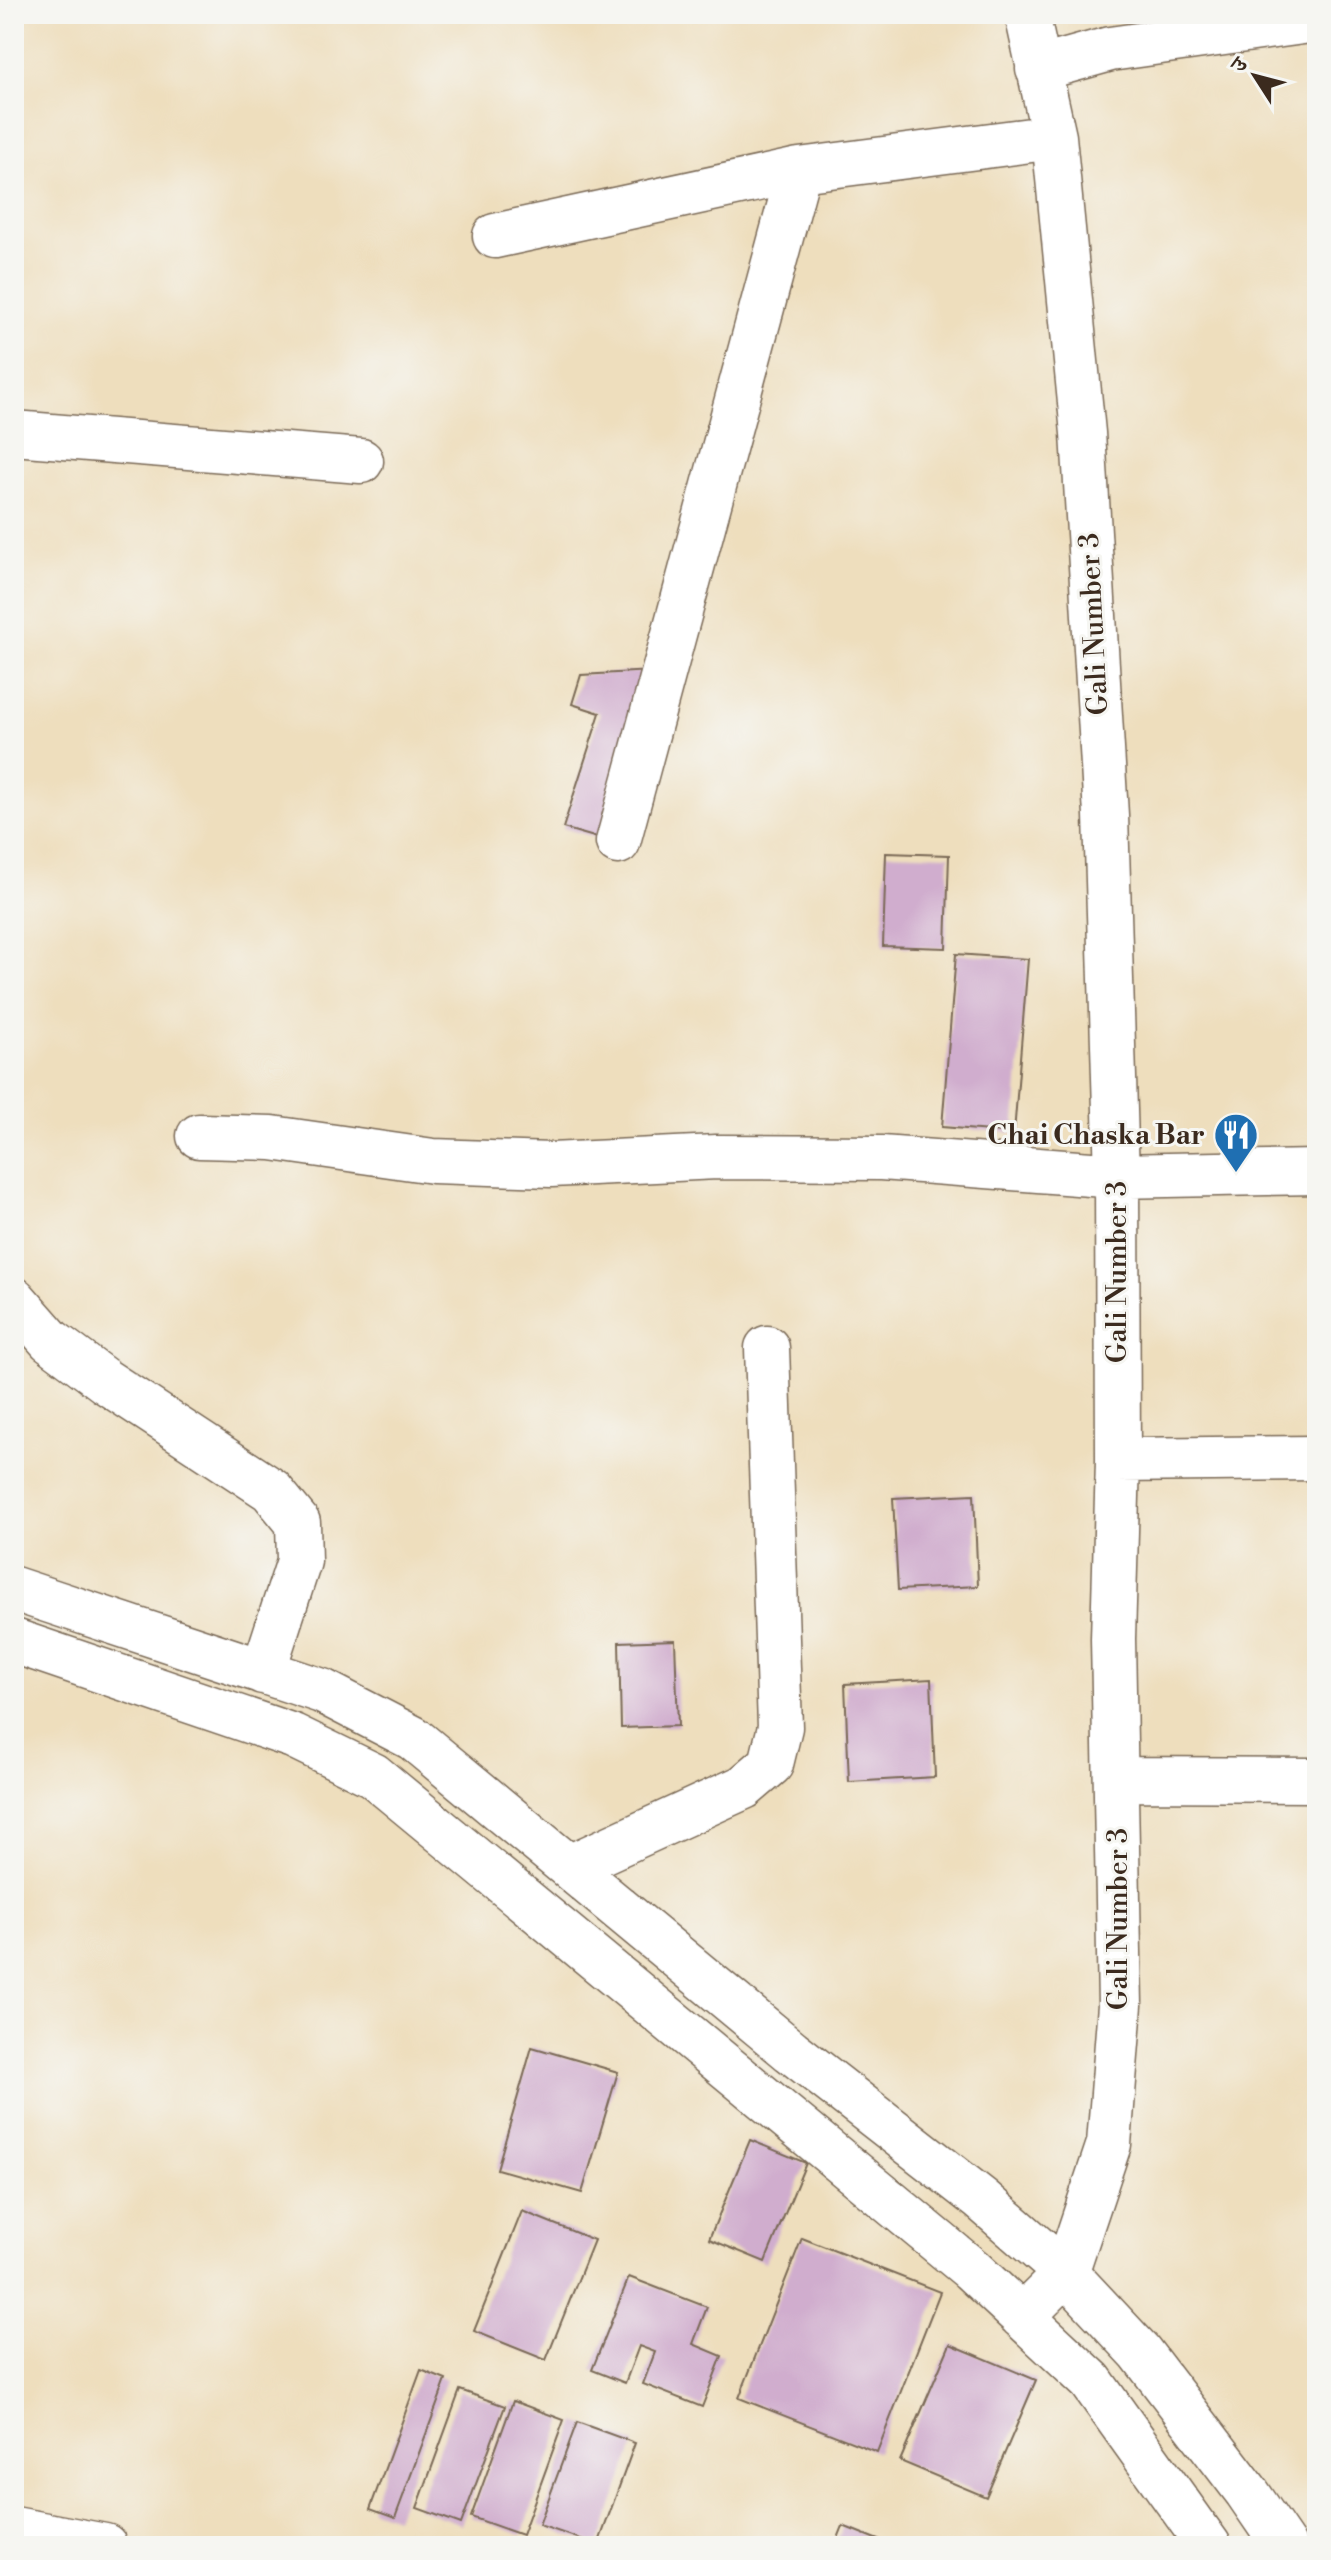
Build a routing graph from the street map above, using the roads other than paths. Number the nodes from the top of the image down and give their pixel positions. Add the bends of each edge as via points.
1 (1027, 14) edge
2 (1317, 20) edge
3 (1107, 32) edge
4 (1038, 69) junction
5 (1054, 137) junction
6 (799, 170) junction
7 (495, 236) dead end
8 (14, 433) edge
9 (361, 461) dead end
10 (618, 842) dead end
11 (199, 1136) dead end
12 (1317, 1172) edge
13 (1117, 1176) junction
14 (14, 1299) edge
15 (767, 1348) dead end
16 (1317, 1458) edge
17 (1118, 1460) junction
18 (14, 1589) edge
19 (14, 1641) edge
20 (263, 1672) junction
21 (1117, 1779) junction
22 (1317, 1780) edge
23 (569, 1867) junction
24 (1066, 2273) junction
25 (1022, 2317) junction
26 (14, 2529) edge
27 (105, 2546) edge
28 (1209, 2546) edge
29 (1284, 2546) edge

1 - 4 street, Gali Number 3
2 - 3 street
3 - 4 street
4 - 5 street, Gali Number 3
5 - 6 street
5 - 13 street, Gali Number 3 via 1083,433 1105,799
6 - 7 street
6 - 10 street
8 - 9 street
11 - 13 street via 272,1138 433,1161 551,1165 717,1157 881,1158
12 - 13 street
13 - 17 street, Gali Number 3
14 - 20 street via 50,1340 271,1490 298,1523 299,1561
15 - 23 street via 780,1727 771,1764 744,1787
16 - 17 street
17 - 21 street, Gali Number 3 via 1113,1639
18 - 20 street
19 - 25 street via 293,1736 373,1775 971,2269
20 - 23 street via 322,1691 413,1738
21 - 22 street
21 - 24 street, Gali Number 3 via 1120,2005 1109,2144
23 - 24 street
24 - 25 street, Gali Number 3
24 - 29 street via 1140,2352
25 - 28 street via 1091,2381
26 - 27 street

